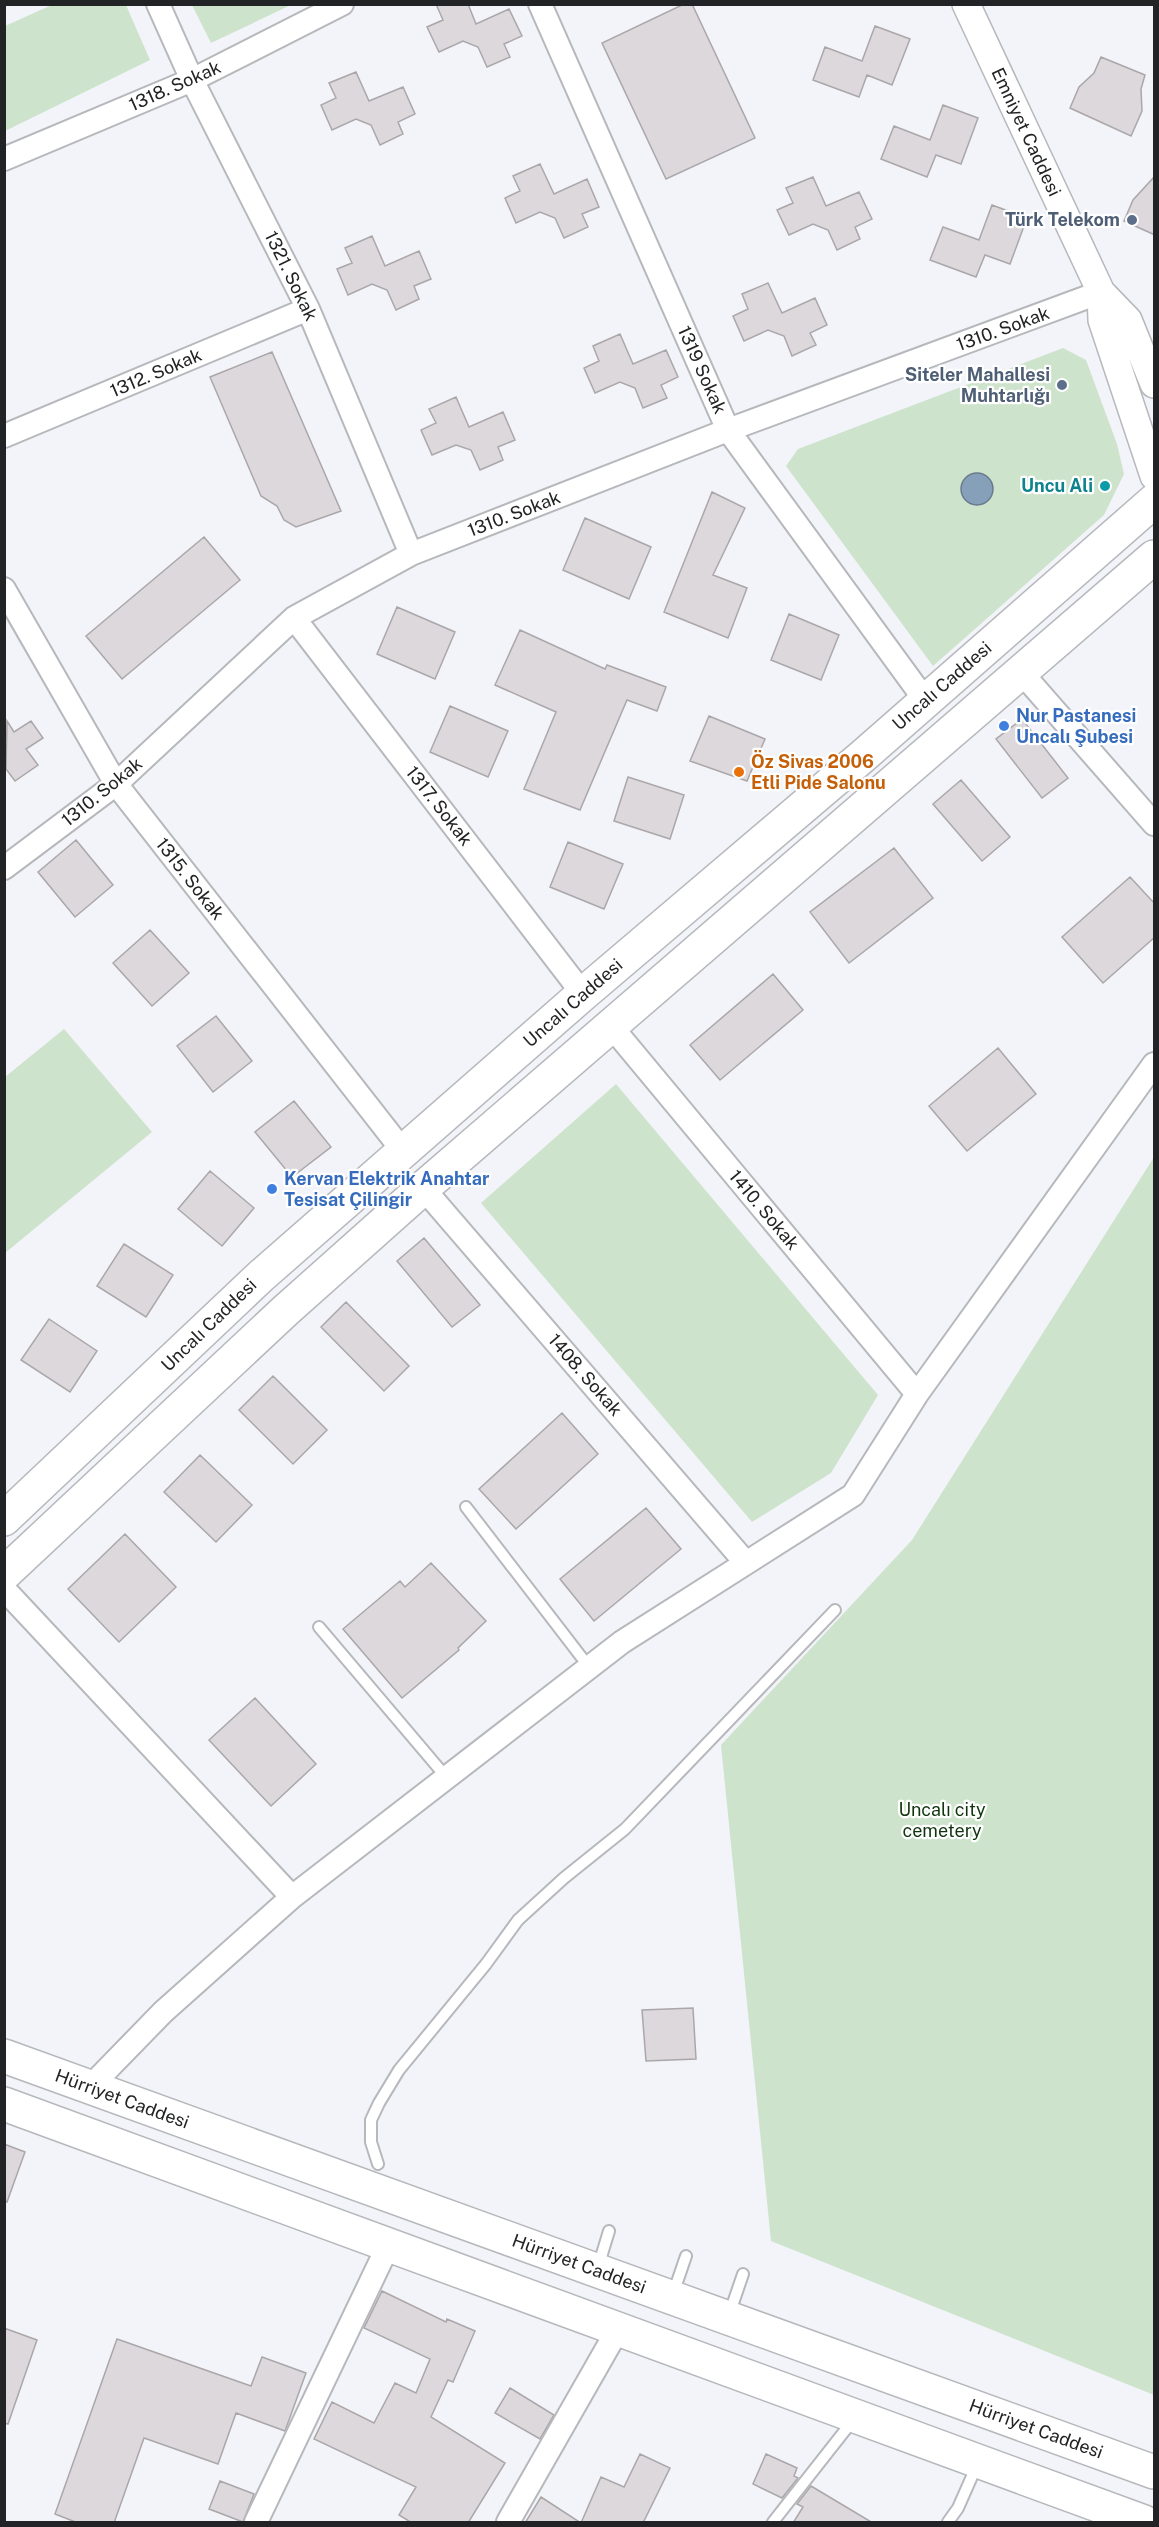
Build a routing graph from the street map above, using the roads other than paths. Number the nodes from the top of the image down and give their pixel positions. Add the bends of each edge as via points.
1 (158, 4) edge
2 (342, 4) edge
3 (540, 4) edge
4 (966, 4) edge
5 (192, 80) junction
6 (4, 159) edge
7 (1101, 292) junction
8 (308, 309) junction
9 (1155, 384) edge
10 (729, 430) junction
11 (4, 436) edge
12 (1155, 476) edge
13 (1155, 501) edge
14 (411, 554) junction
15 (1155, 557) edge
16 (4, 589) edge
17 (294, 618) junction
18 (1021, 672) junction
19 (925, 700) junction
20 (116, 784) junction
21 (1155, 824) edge
22 (4, 868) edge
23 (583, 994) junction
24 (611, 1026) junction
25 (1155, 1064) edge
26 (403, 1152) junction
27 (423, 1188) junction
28 (917, 1394) junction
29 (466, 1507) dead end
30 (4, 1519) edge
31 (746, 1563) junction
32 (4, 1574) edge
33 (4, 1589) edge
34 (835, 1610) dead end
35 (319, 1627) dead end
36 (590, 1667) junction
37 (447, 1778) junction
38 (292, 1897) junction
39 (4, 2056) edge
40 (90, 2087) junction
41 (4, 2104) edge
42 (378, 2164) dead end
43 (609, 2231) dead end
44 (388, 2246) junction
45 (686, 2256) dead end
46 (597, 2270) junction
47 (743, 2274) dead end
48 (672, 2297) junction
49 (728, 2318) junction
50 (617, 2331) junction
51 (855, 2417) junction
52 (978, 2462) junction
53 (1155, 2472) edge
54 (256, 2523) edge
55 (508, 2523) edge
56 (773, 2523) edge
57 (948, 2523) edge
58 (1144, 2523) edge

1 - 5 street, 1321. Sokak
2 - 5 street, 1318. Sokak
3 - 10 street, 1319 Sokak
4 - 7 street, Emniyet Caddesi
5 - 6 street, 1318. Sokak
5 - 8 street, 1321. Sokak
7 - 9 street, Emniyet Caddesi via 1128,320
7 - 10 street, 1310. Sokak
7 - 12 street, Emniyet Caddesi via 1102,320
8 - 11 street, 1312. Sokak
8 - 14 street, 1321. Sokak
10 - 14 street, 1310. Sokak
10 - 19 street, 1319 Sokak
13 - 19 main road, Uncalı Caddesi
14 - 17 street, 1310. Sokak
15 - 18 main road
16 - 20 street, 1315. Sokak
17 - 20 street, 1310. Sokak
17 - 23 street, 1317. Sokak
18 - 21 street
18 - 24 main road
19 - 23 main road, Uncalı Caddesi
20 - 22 street, 1310. Sokak
20 - 26 street, 1315. Sokak
23 - 26 main road, Uncalı Caddesi
24 - 27 main road
24 - 28 street, 1410. Sokak
25 - 28 street
26 - 30 main road, Uncalı Caddesi via 261,1276
27 - 31 street, 1408. Sokak
27 - 32 main road via 285,1311
28 - 31 street via 853,1496
29 - 36 lane
31 - 36 street via 622,1642
33 - 38 street
34 - 42 lane via 625,1829 518,1920 399,2070 379,2103 371,2120 371,2142
35 - 37 lane
36 - 37 street
37 - 38 street
38 - 40 street via 163,2012
39 - 40 main road, Hürriyet Caddesi
40 - 46 main road, Hürriyet Caddesi
41 - 44 main road
43 - 46 lane
44 - 50 main road
44 - 54 street
45 - 48 lane
46 - 48 main road, Hürriyet Caddesi
47 - 49 lane
48 - 49 main road, Hürriyet Caddesi
49 - 53 main road, Hürriyet Caddesi
50 - 51 main road
50 - 55 street
51 - 52 main road
51 - 56 lane
52 - 57 lane
52 - 58 main road

